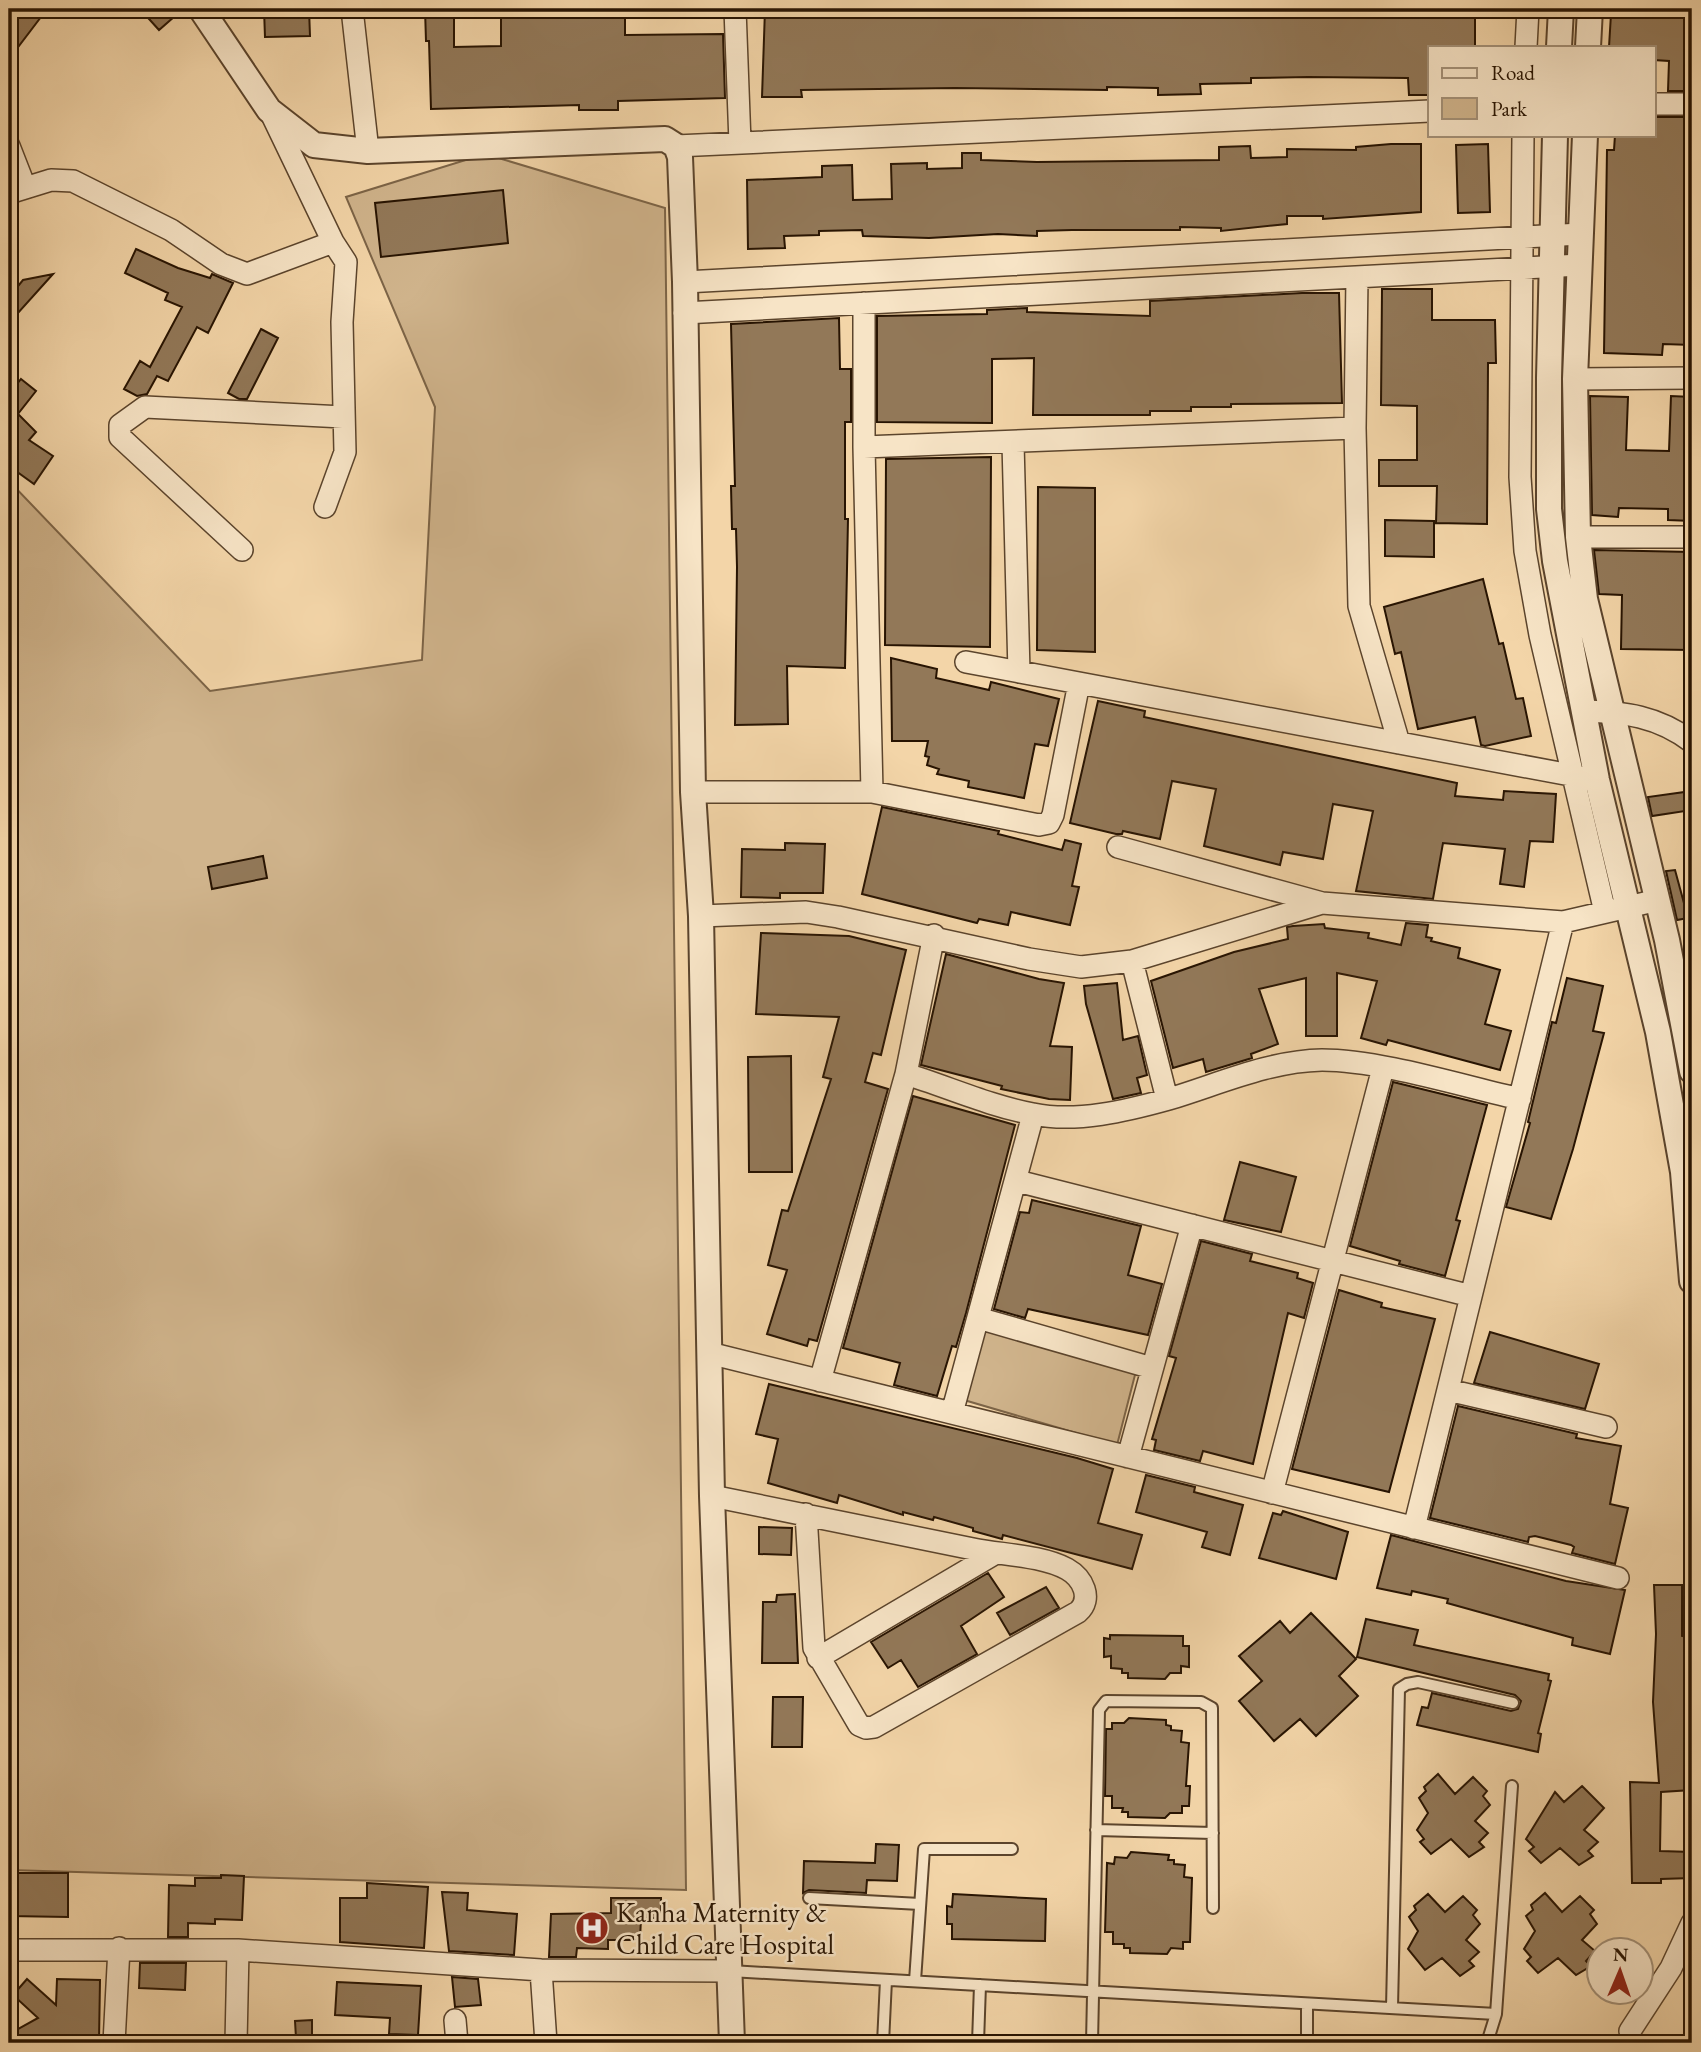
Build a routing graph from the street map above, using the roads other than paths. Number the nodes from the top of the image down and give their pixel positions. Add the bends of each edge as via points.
1 (201, 9) edge
2 (352, 9) edge
3 (735, 9) edge
4 (1528, 9) edge
5 (1561, 9) edge
6 (1590, 9) edge
7 (1526, 46) edge
8 (1559, 46) edge
9 (1588, 46) edge
10 (1656, 104) edge
11 (1692, 104) edge
12 (269, 110) junction
13 (1428, 111) edge
14 (1523, 136) edge
15 (1555, 136) edge
16 (1585, 136) edge
17 (740, 143) junction
18 (9, 146) edge
19 (676, 146) junction
20 (368, 151) junction
21 (17, 190) edge
22 (1581, 234) junction
23 (1552, 236) junction
24 (1522, 237) junction
25 (333, 242) junction
26 (1580, 265) junction
27 (1551, 266) junction
28 (1521, 268) junction
29 (1357, 277) junction
30 (685, 282) junction
31 (864, 303) junction
32 (684, 313) junction
33 (1692, 378) edge
34 (1575, 379) junction
35 (343, 417) junction
36 (1355, 428) junction
37 (1013, 443) junction
38 (864, 447) junction
39 (325, 507) dead end
40 (1578, 537) junction
41 (1692, 537) edge
42 (242, 550) dead end
43 (966, 662) dead end
44 (1019, 672) junction
45 (1079, 683) junction
46 (1583, 711) junction
47 (1611, 712) junction
48 (1692, 742) edge
49 (1399, 743) junction
50 (1572, 775) junction
51 (1597, 780) junction
52 (692, 792) junction
53 (872, 792) junction
54 (1118, 847) dead end
55 (1658, 900) junction
56 (1322, 903) junction
57 (1615, 909) junction
58 (701, 916) junction
59 (1563, 922) junction
60 (934, 936) junction
61 (1132, 961) junction
62 (1383, 1069) junction
63 (1692, 1071) edge
64 (906, 1074) junction
65 (1167, 1099) junction
66 (1520, 1099) junction
67 (1033, 1115) junction
68 (1017, 1181) junction
69 (1192, 1225) junction
70 (1333, 1261) junction
71 (1692, 1281) edge
72 (1471, 1296) junction
73 (978, 1318) junction
74 (709, 1353) junction
75 (1152, 1368) junction
76 (820, 1381) junction
77 (1448, 1390) junction
78 (952, 1413) junction
79 (1606, 1427) dead end
80 (1128, 1457) junction
81 (1272, 1493) junction
82 (712, 1496) junction
83 (806, 1514) junction
84 (1414, 1528) junction
85 (996, 1553) junction
86 (1618, 1578) dead end
87 (818, 1658) junction
88 (1513, 1703) dead end
89 (1512, 1786) dead end
90 (1096, 1830) junction
91 (1213, 1833) junction
92 (1012, 1849) dead end
93 (809, 1898) dead end
94 (920, 1904) junction
95 (1213, 1908) dead end
96 (1692, 1923) edge
97 (119, 1948) junction
98 (14, 1950) edge
99 (238, 1950) junction
100 (9, 1970) edge
101 (541, 1970) junction
102 (727, 1971) junction
103 (886, 1980) junction
104 (915, 1982) junction
105 (980, 1985) junction
106 (1093, 1992) junction
107 (1307, 2004) junction
108 (1392, 2008) junction
109 (1496, 2014) junction
110 (455, 2020) dead end
111 (1630, 2031) dead end
112 (114, 2043) edge
113 (236, 2043) edge
114 (457, 2043) edge
115 (547, 2043) edge
116 (732, 2043) edge
117 (883, 2043) edge
118 (978, 2043) edge
119 (1092, 2043) edge
120 (1307, 2043) edge
121 (1487, 2043) edge

1 - 12 street
2 - 20 street
3 - 17 street
4 - 7 street
5 - 8 street
6 - 9 street
10 - 11 street
12 - 20 street via 314,145
12 - 25 street
13 - 17 street
14 - 24 street
15 - 23 street
16 - 22 street
17 - 19 street
18 - 21 street
19 - 20 street via 664,139 651,139
19 - 30 street
21 - 25 street via 51,180 73,181 247,274
22 - 23 street
22 - 26 street
23 - 24 street
23 - 27 street
24 - 28 street
24 - 30 street
25 - 35 street via 346,262
26 - 27 street
26 - 34 street
27 - 28 street
27 - 46 street via 1549,509
28 - 29 street
28 - 50 street via 1520,477 1525,551
29 - 31 street
29 - 36 street
30 - 32 street
31 - 32 street
31 - 38 street
32 - 52 street
33 - 34 street
34 - 40 street
35 - 39 street via 345,452
35 - 42 street via 145,407 120,425 120,437
36 - 37 street
36 - 49 street via 1359,606
37 - 38 street
37 - 44 street
38 - 53 street
40 - 41 street
40 - 47 street via 1585,599
43 - 44 street
44 - 45 street
45 - 49 street
45 - 53 street via 1049,823 1039,825
46 - 47 street
46 - 51 street
47 - 48 street via 1648,717
47 - 55 street
49 - 50 street
50 - 51 street
50 - 57 street
51 - 57 street
52 - 53 street
52 - 58 street
54 - 56 street
55 - 57 street
55 - 63 street
56 - 59 street
56 - 61 street
57 - 59 street
57 - 71 street via 1663,1058 1683,1172
58 - 60 street via 806,912
58 - 74 street
59 - 66 street
60 - 61 street via 1055,964 1081,967
60 - 64 street
61 - 65 street
62 - 65 street via 1323,1060 1287,1063
62 - 66 street
62 - 70 street
64 - 67 street
64 - 76 street
65 - 67 street via 1101,1114
66 - 72 street
67 - 68 street
68 - 69 street
68 - 73 street
69 - 70 street
69 - 75 street
70 - 72 street
70 - 81 street
72 - 77 street
73 - 75 street
73 - 78 street
74 - 76 street
74 - 82 street
75 - 80 street
76 - 78 street
77 - 79 street
77 - 84 street
78 - 80 street
80 - 81 street
81 - 84 street
82 - 83 street
82 - 102 street
83 - 85 street
83 - 87 street
84 - 86 street
85 - 87 street
85 - 87 street via 1066,1569 1084,1588 1083,1608 874,1727 859,1724
88 - 108 lane via 1418,1682 1399,1689
89 - 109 lane
90 - 91 lane
90 - 91 lane via 1101,1705 1113,1700 1201,1702 1214,1714
90 - 106 lane
91 - 95 lane
92 - 94 lane via 927,1847 922,1853
93 - 94 lane
94 - 104 lane
96 - 111 street via 1671,1969
97 - 98 street
97 - 99 street
97 - 112 street
98 - 100 street
99 - 101 street
99 - 113 street
101 - 102 street
101 - 115 street
102 - 103 lane
102 - 116 street
103 - 104 lane
103 - 117 lane
104 - 105 lane
105 - 106 lane
105 - 118 lane
106 - 107 lane
106 - 119 lane
107 - 108 lane
107 - 120 lane
108 - 109 lane
109 - 121 lane
110 - 114 street

